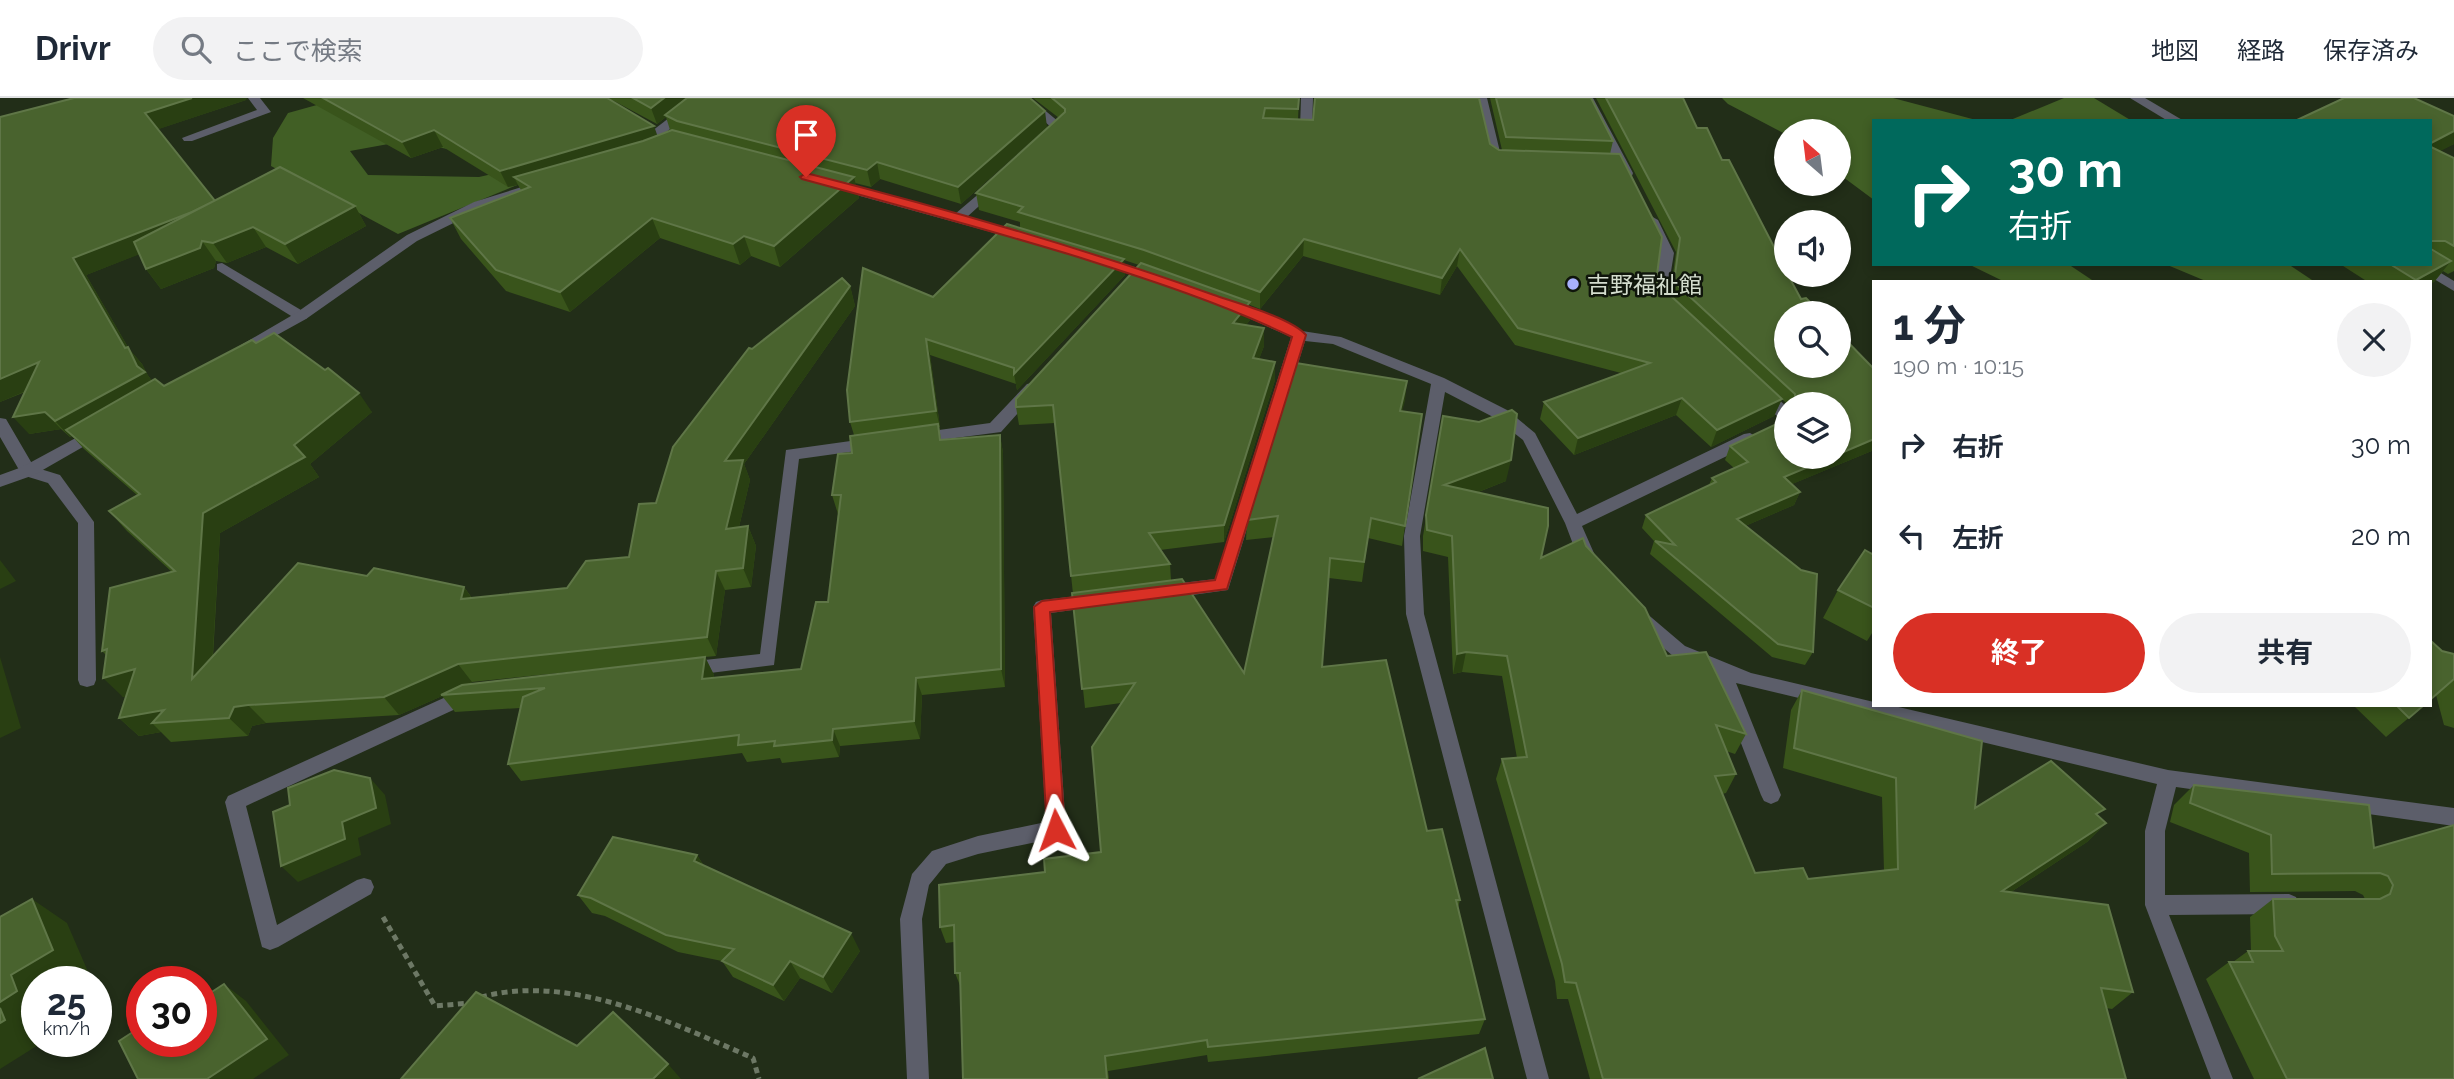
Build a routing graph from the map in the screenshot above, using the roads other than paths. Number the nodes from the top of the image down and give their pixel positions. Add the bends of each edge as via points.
1 (254, 98) edge
2 (703, 98) edge
3 (1022, 98) edge
4 (1307, 98) edge
5 (1480, 98) edge
6 (1587, 98) edge
7 (2136, 98) edge
8 (2174, 119) edge
9 (1281, 131) edge
10 (656, 133) edge
11 (188, 138) dead end
12 (1039, 145) edge
13 (1521, 161) edge
14 (1009, 172) edge
15 (825, 182) edge
16 (538, 185) edge
17 (1634, 186) edge
18 (1645, 209) edge
19 (959, 217) junction
20 (1036, 241) edge
21 (1088, 257) edge
22 (2419, 266) edge
23 (222, 267) dead end
24 (1139, 272) junction
25 (1164, 281) edge
26 (2454, 286) edge
27 (1121, 292) edge
28 (1213, 299) edge
29 (1679, 315) edge
30 (300, 316) junction
31 (1299, 335) junction
32 (218, 363) edge
33 (1040, 379) edge
34 (1748, 379) edge
35 (1439, 382) junction
36 (1774, 419) edge
37 (0, 423) edge
38 (111, 424) edge
39 (1774, 425) edge
40 (28, 471) junction
41 (0, 481) edge
42 (1573, 523) junction
43 (1604, 578) edge
44 (1139, 595) edge
45 (1111, 599) edge
46 (1628, 605) edge
47 (1721, 669) junction
48 (674, 671) edge
49 (87, 680) dead end
50 (486, 691) edge
51 (2168, 778) junction
52 (1771, 795) dead end
53 (2454, 817) edge
54 (364, 887) road end
55 (2315, 904) edge
56 (2155, 905) junction
57 (918, 1079) edge
58 (1538, 1079) edge
59 (2222, 1079) edge

1 - 11 street via 265,112
2 - 10 street
3 - 12 street via 1059,127
4 - 9 street via 1306,132
5 - 13 street via 1496,160
6 - 17 street via 1616,164
7 - 8 street
14 - 19 street
15 - 19 street
16 - 30 street via 480,205 412,238
18 - 29 street via 1667,253 1660,297
19 - 20 street
21 - 24 street
22 - 26 street
23 - 30 street
24 - 25 street
24 - 27 street
28 - 31 street
30 - 32 street
31 - 35 street via 1336,340
31 - 44 street via 1222,585
33 - 48 street via 995,428 792,454 768,660
34 - 36 street
35 - 42 street via 1501,414 1529,437
35 - 58 street via 1412,536 1415,614
37 - 40 street
38 - 40 street
39 - 42 street
40 - 41 street
40 - 49 street via 54,479 86,522
42 - 43 street via 1588,560
45 - 57 street via 1042,607 1056,830 939,857 919,881 911,919
46 - 47 street via 1678,651
47 - 51 street via 1748,680
47 - 52 street
50 - 54 street via 472,693 235,802 270,940
51 - 53 street
51 - 56 street via 2155,831
55 - 56 street
56 - 59 street

